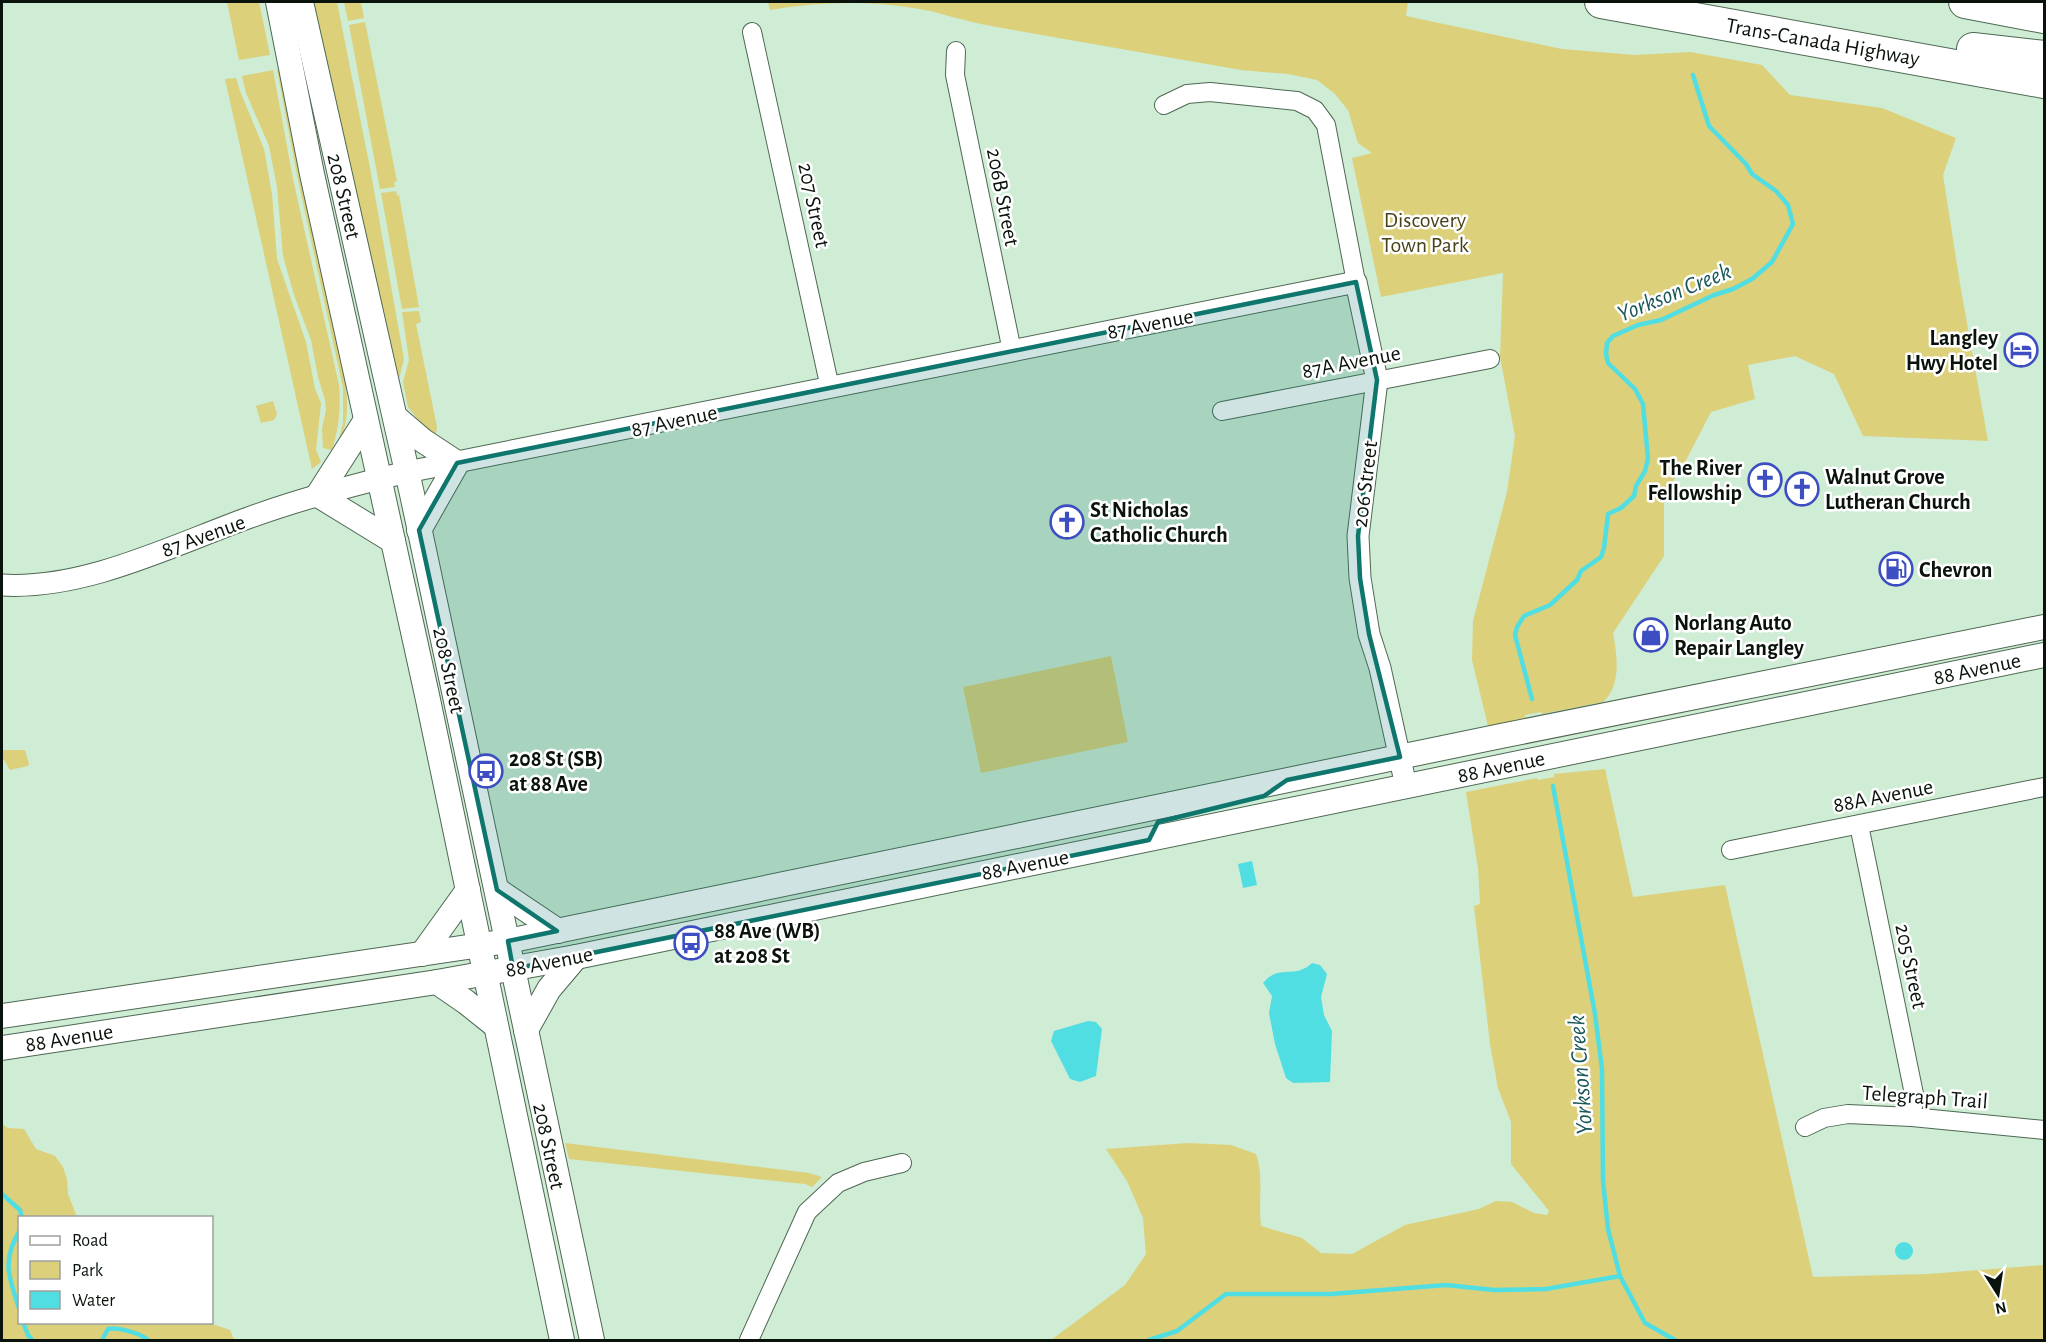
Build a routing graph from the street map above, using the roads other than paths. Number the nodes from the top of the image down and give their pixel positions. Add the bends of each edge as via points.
1 (278, 2) edge
2 (301, 2) edge
3 (1601, 2) edge
4 (1965, 2) edge
5 (1656, 11) junction
6 (2044, 17) edge
7 (752, 32) dead end
8 (956, 51) dead end
9 (2044, 57) edge
10 (2044, 82) edge
11 (1164, 105) dead end
12 (1356, 282) junction
13 (1012, 351) junction
14 (1490, 359) dead end
15 (1377, 380) junction
16 (830, 388) junction
17 (1222, 411) dead end
18 (395, 417) junction
19 (366, 420) junction
20 (457, 463) junction
21 (407, 472) junction
22 (380, 478) junction
23 (318, 495) junction
24 (419, 530) junction
25 (393, 541) junction
26 (2, 585) edge
27 (2044, 627) edge
28 (2044, 655) edge
29 (1769, 682) junction
30 (1775, 710) junction
31 (1400, 757) junction
32 (1287, 780) junction
33 (1406, 786) junction
34 (2044, 787) edge
35 (1859, 825) junction
36 (1149, 840) junction
37 (1731, 850) dead end
38 (468, 890) junction
39 (497, 890) junction
40 (558, 931) junction
41 (508, 941) junction
42 (479, 946) junction
43 (422, 954) junction
44 (576, 957) junction
45 (513, 969) junction
46 (485, 974) junction
47 (437, 982) junction
48 (2, 1016) edge
49 (496, 1026) junction
50 (526, 1030) junction
51 (2, 1048) edge
52 (1912, 1117) junction
53 (1805, 1127) dead end
54 (2044, 1130) edge
55 (902, 1163) dead end
56 (562, 1341) edge
57 (592, 1341) edge
58 (749, 1341) edge

1 - 19 main road, 208 Street
2 - 18 main road, 208 Street
3 - 5 highway, Trans-Canada Highway
4 - 6 highway
5 - 9 highway
5 - 10 highway, Trans-Canada Highway
7 - 16 street, 207 Street
8 - 13 street, 206B Street via 955,75
11 - 12 street, 206 Street via 1187,94 1210,92 1297,101 1315,110 1326,125
12 - 13 street, 87 Avenue
12 - 15 street, 206 Street
13 - 16 street, 87 Avenue
14 - 15 street, 87A Avenue
15 - 17 street, 87A Avenue
15 - 31 street, 206 Street via 1358,536 1360,578 1369,634
16 - 20 street, 87 Avenue
18 - 20 main road
18 - 21 main road, 208 Street
19 - 22 main road, 208 Street
19 - 23 main road
20 - 21 street, 87 Avenue
20 - 24 main road
21 - 22 street, 87 Avenue
21 - 24 main road, 208 Street
22 - 23 street, 87 Avenue
22 - 25 main road, 208 Street
23 - 25 main road
23 - 26 street, 87 Avenue via 74,580
24 - 39 main road, 208 Street
25 - 38 main road, 208 Street
27 - 29 main road, 88 Avenue
28 - 30 main road, 88 Avenue
29 - 30 main road
29 - 31 main road, 88 Avenue
30 - 33 main road, 88 Avenue
31 - 32 main road, 88 Avenue
31 - 33 street, 206 Street
32 - 36 main road via 1264,796 1158,822 1152,827
32 - 40 main road, 88 Avenue
33 - 36 main road, 88 Avenue
34 - 35 street, 88A Avenue
35 - 37 street, 88A Avenue
35 - 52 street, 205 Street via 1914,1094
36 - 44 main road, 88 Avenue
38 - 42 main road, 208 Street
38 - 43 main road
39 - 40 main road
39 - 41 main road, 208 Street
40 - 41 main road, 88 Avenue
41 - 42 main road, 88 Avenue
41 - 45 main road, 208 Street
42 - 43 main road, 88 Avenue
42 - 46 main road, 208 Street
43 - 48 main road, 88 Avenue
44 - 45 main road, 88 Avenue
44 - 50 main road via 549,990
45 - 46 main road, 88 Avenue
45 - 50 main road, 208 Street
46 - 47 main road, 88 Avenue
46 - 49 main road, 208 Street
47 - 49 main road
47 - 51 main road, 88 Avenue
49 - 56 main road, 208 Street
50 - 57 main road, 208 Street
52 - 53 street, Telegraph Trail via 1848,1114 1824,1118
52 - 54 street, Telegraph Trail
55 - 58 street via 838,1183 807,1212

